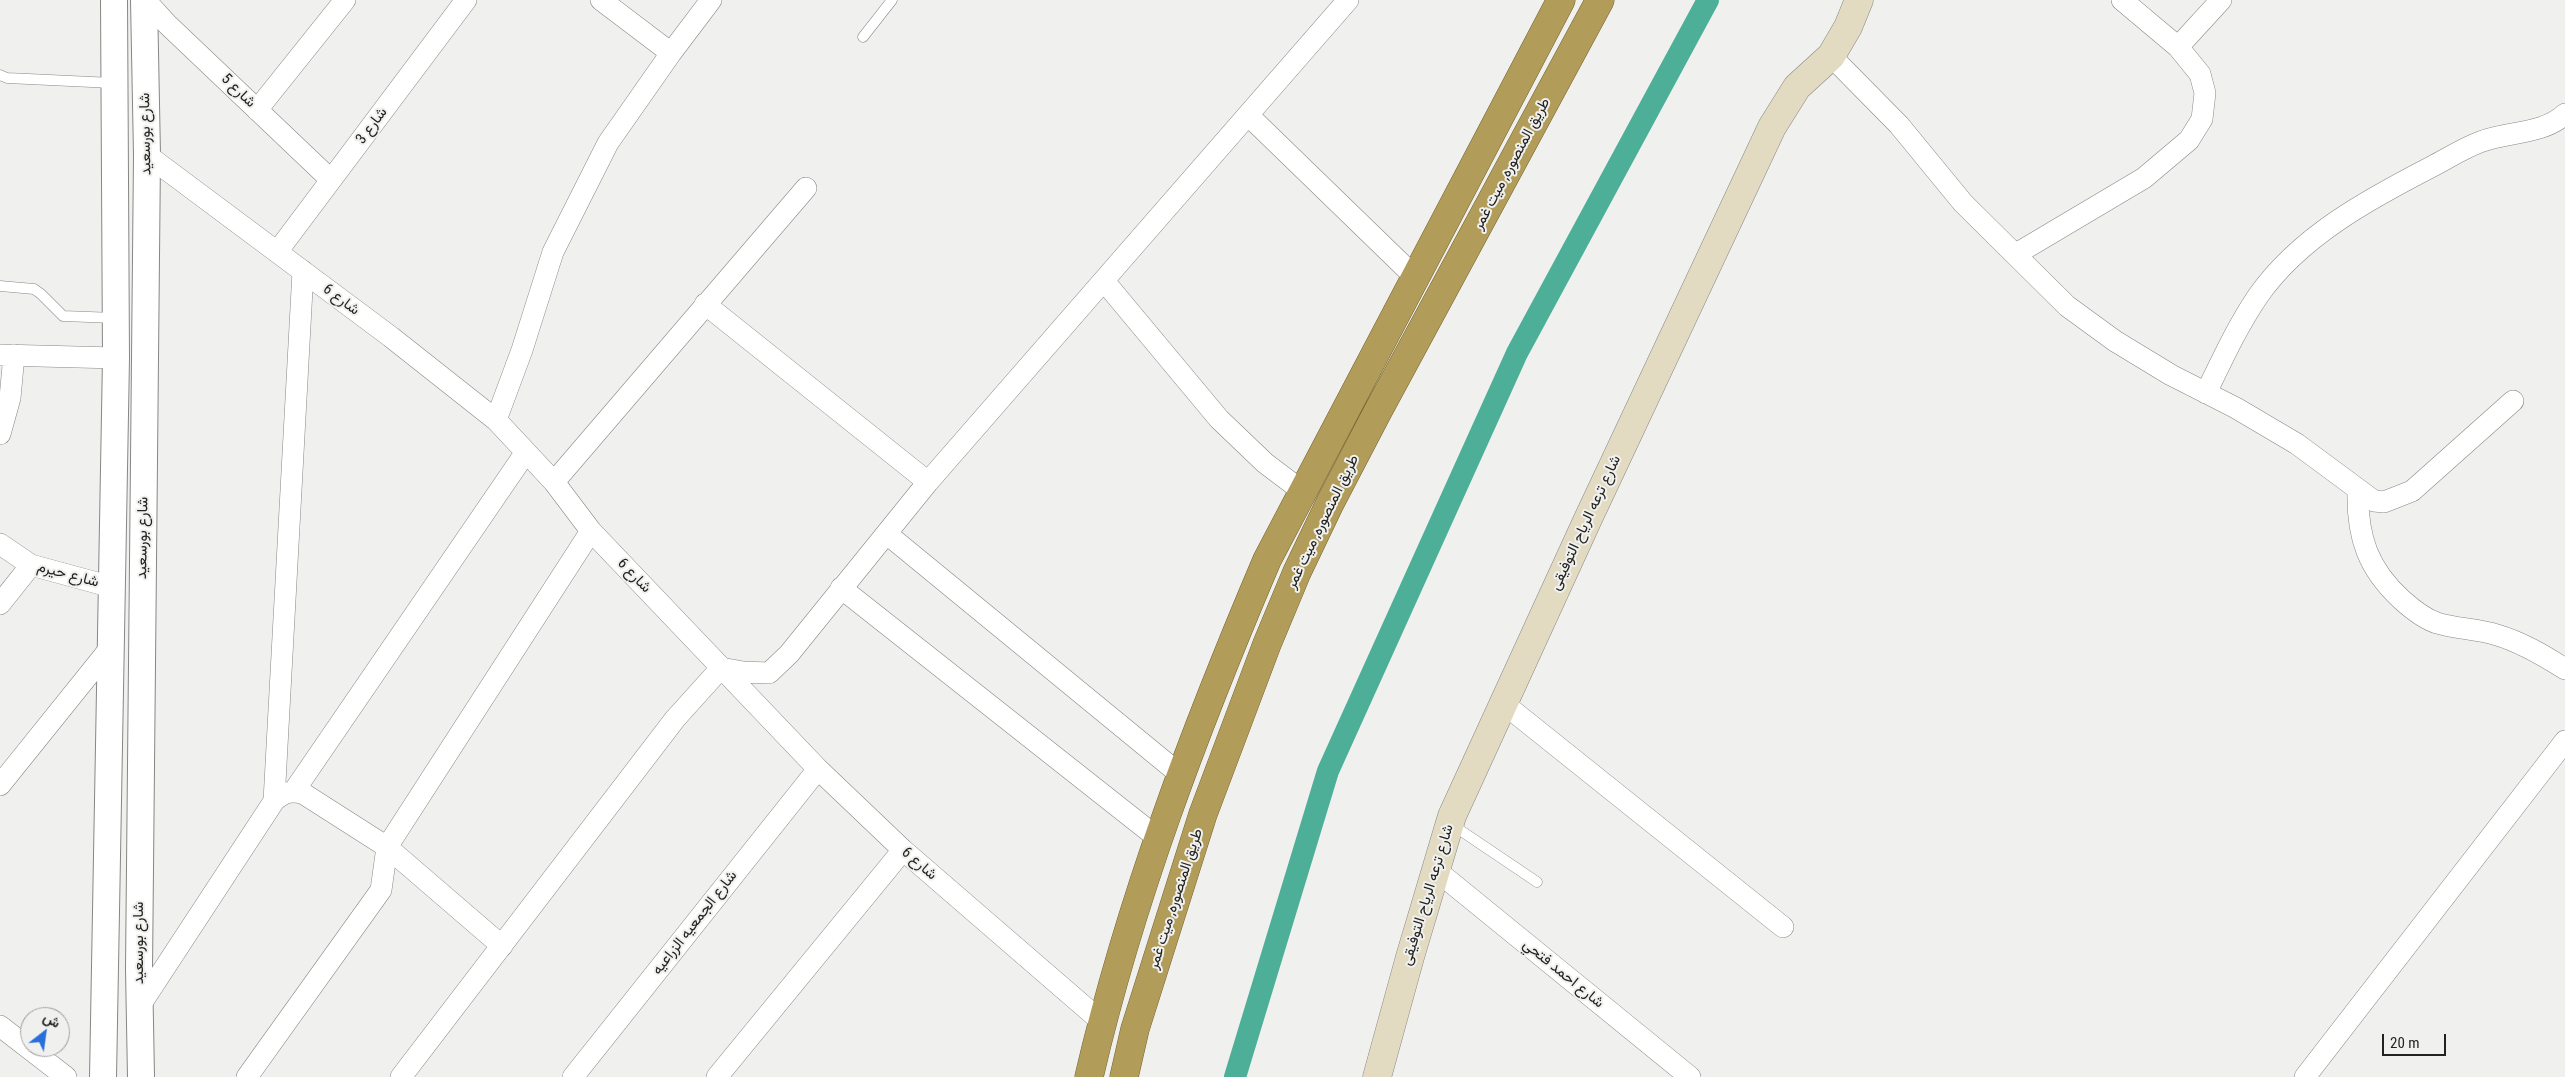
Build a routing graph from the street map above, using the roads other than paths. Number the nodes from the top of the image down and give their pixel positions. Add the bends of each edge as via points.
1 (114, 0) edge
2 (145, 0) edge
3 (345, 0) edge
4 (466, 0) edge
5 (711, 0) edge
6 (892, 0) edge
7 (1348, 0) edge
8 (1560, 0) edge
9 (1600, 0) edge
10 (1859, 0) edge
11 (2122, 0) edge
12 (2220, 0) edge
13 (612, 3) edge
14 (863, 37) dead end
15 (2178, 47) junction
16 (671, 52) junction
17 (1831, 56) junction
18 (0, 75) edge
19 (115, 83) junction
20 (146, 83) junction
21 (257, 110) junction
22 (2565, 114) edge
23 (1248, 115) junction
24 (147, 156) junction
25 (331, 180) junction
26 (806, 188) dead end
27 (277, 252) junction
28 (2016, 254) junction
29 (303, 271) junction
30 (1416, 278) junction
31 (1104, 281) junction
32 (0, 286) edge
33 (705, 304) junction
34 (116, 318) junction
35 (7, 355) edge
36 (116, 358) junction
37 (2206, 393) junction
38 (2513, 401) dead end
39 (496, 420) junction
40 (0, 434) edge
41 (526, 452) junction
42 (554, 482) junction
43 (928, 482) junction
44 (1302, 491) junction
45 (2358, 492) junction
46 (591, 531) junction
47 (887, 534) junction
48 (0, 544) edge
49 (31, 565) junction
50 (112, 586) junction
51 (841, 588) junction
52 (0, 604) edge
53 (111, 646) junction
54 (721, 668) junction
55 (2565, 669) edge
56 (1503, 703) junction
57 (2565, 741) edge
58 (818, 770) junction
59 (1182, 776) junction
60 (0, 785) edge
61 (294, 791) junction
62 (274, 801) junction
63 (1450, 824) junction
64 (1158, 839) junction
65 (387, 846) junction
66 (903, 850) junction
67 (1436, 871) junction
68 (1537, 882) dead end
69 (1783, 927) dead end
70 (502, 946) junction
71 (106, 968) junction
72 (138, 968) junction
73 (139, 1007) junction
74 (1102, 1022) junction
75 (0, 1026) edge
76 (1135, 1029) junction
77 (66, 1077) edge
78 (103, 1077) edge
79 (141, 1077) edge
80 (247, 1077) edge
81 (401, 1077) edge
82 (573, 1077) edge
83 (717, 1077) edge
84 (1089, 1077) edge
85 (1124, 1077) edge
86 (1377, 1077) edge
87 (1690, 1077) edge
88 (2305, 1077) edge

1 - 19 street, شارع بورسعيد
2 - 20 street, شارع بورسعيد
2 - 21 street, شارع 5
3 - 21 street
4 - 25 street, شارع 3
5 - 16 street
6 - 14 lane
7 - 23 street
8 - 30 highway, طريق المنصوره, ميت غمر
9 - 76 highway, طريق المنصوره, ميت غمر via 1374,419 1297,572 1203,814
10 - 17 main road, شارع ترعه الرياح التوفيقى
11 - 15 street
12 - 15 street
13 - 16 street
15 - 28 street via 2200,74 2205,93 2202,119 2189,140 2144,178
16 - 39 street via 608,143 553,252
17 - 28 street via 1899,125 1963,203
17 - 56 main road, شارع ترعه الرياح التوفيقى via 1797,87 1772,127
18 - 19 lane via 7,78
19 - 20 street
19 - 34 street, شارع بورسعيد
20 - 24 street, شارع بورسعيد
21 - 25 street, شارع 5
22 - 37 street via 2535,130 2479,142 2406,180 2319,234 2259,295 2234,335
23 - 30 street
23 - 31 street
24 - 27 street, شارع 6
24 - 72 street, شارع بورسعيد
25 - 27 street, شارع 3
26 - 33 street
27 - 29 street, شارع 6
28 - 37 street via 2068,306 2116,341
29 - 39 street, شارع 6
29 - 62 street
30 - 44 highway, طريق المنصوره, ميت غمر
31 - 43 street
31 - 44 street via 1219,419 1264,463
32 - 34 lane via 34,289 63,316
33 - 42 street
33 - 43 street
34 - 36 street, شارع بورسعيد
35 - 36 street
35 - 40 street via 10,398
36 - 50 street, شارع بورسعيد
37 - 45 street via 2298,444 2331,467
38 - 45 street via 2412,491 2384,502 2374,501
39 - 41 street, شارع 6
41 - 42 street, شارع 6
41 - 61 street
42 - 46 street, شارع 6
43 - 47 street
44 - 59 highway, طريق المنصوره, ميت غمر via 1255,588
45 - 55 street via 2363,544 2373,566 2386,586 2411,608 2435,622 2495,634 2517,642
46 - 54 street, شارع 6
46 - 65 street
47 - 51 street
47 - 59 street
48 - 49 street, شارع حيرم
49 - 50 street, شارع حيرم
49 - 52 street
50 - 53 street, شارع بورسعيد
51 - 54 street via 789,654 769,673
51 - 64 street
53 - 60 street
53 - 71 street, شارع بورسعيد
54 - 58 street, شارع 6
54 - 70 street via 675,719
56 - 63 main road, شارع ترعه الرياح التوفيقى
56 - 69 street
57 - 88 street
58 - 66 street, شارع 6
58 - 82 street, شارع الجمعيه الزراعيه
59 - 64 highway, طريق المنصوره, ميت غمر
61 - 62 street
61 - 65 street via 304,794
62 - 73 street
63 - 67 main road, شارع ترعه الرياح التوفيقى
63 - 68 lane
64 - 74 highway, طريق المنصوره, ميت غمر
65 - 70 street
65 - 80 street via 381,890
66 - 74 street, شارع 6
66 - 83 street
67 - 86 main road, شارع ترعه الرياح التوفيقى
67 - 87 street, شارع احمد فتحي
70 - 81 street
71 - 72 street
71 - 78 street, شارع بورسعيد
72 - 73 street, شارع بورسعيد
73 - 79 street, شارع بورسعيد
74 - 76 highway
74 - 84 highway, طريق المنصوره, ميت غمر
75 - 77 street
76 - 85 highway, طريق المنصوره, ميت غمر

